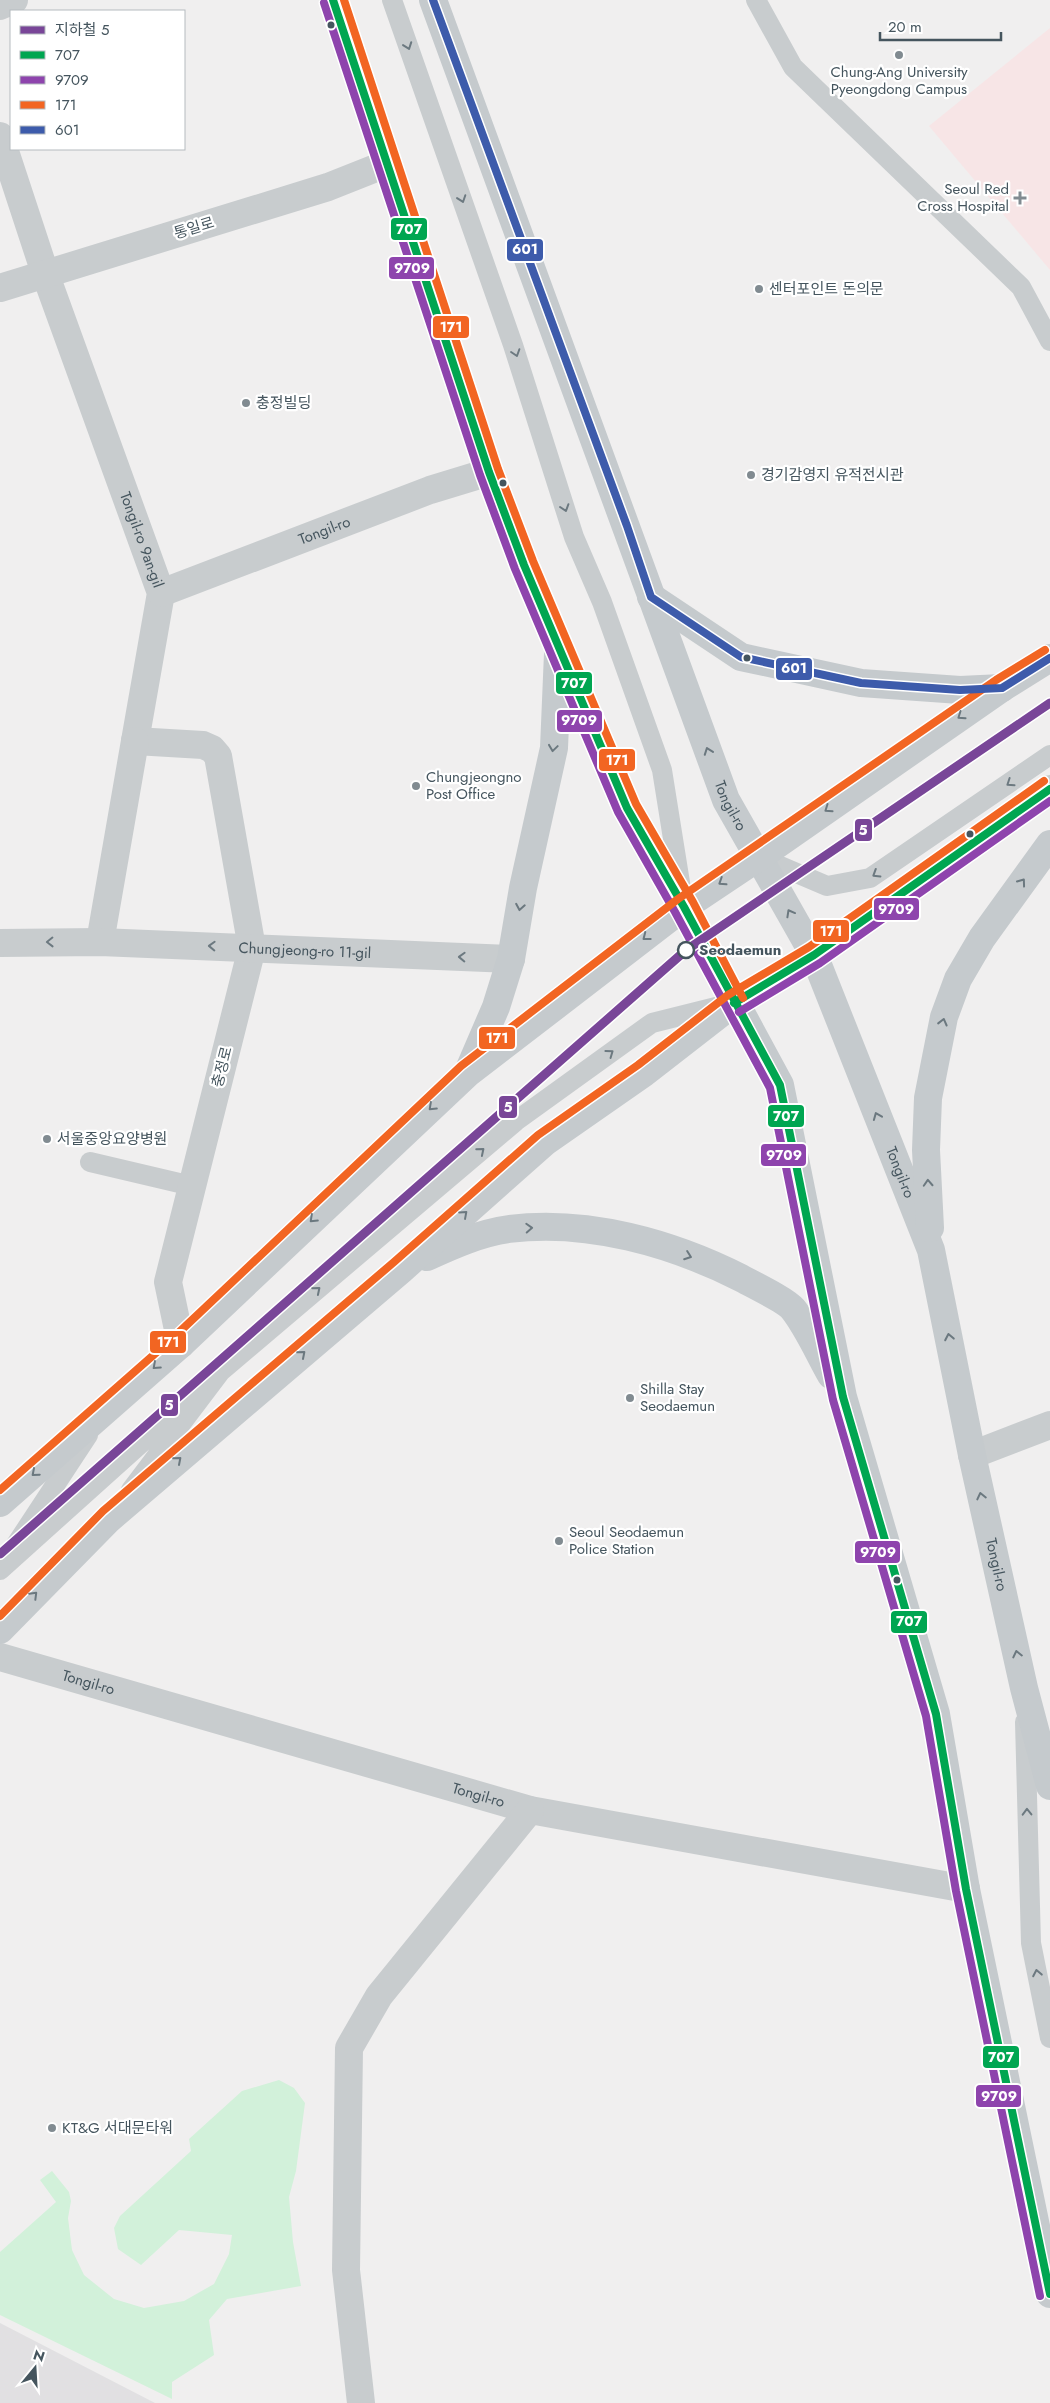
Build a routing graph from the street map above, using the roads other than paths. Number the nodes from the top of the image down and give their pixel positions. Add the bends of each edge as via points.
1 (14, 0) edge
2 (333, 0) edge
3 (392, 0) edge
4 (433, 0) edge
5 (756, 0) edge
6 (0, 6) edge
7 (0, 136) edge
8 (386, 164) junction
9 (45, 273) junction
10 (0, 288) edge
11 (1050, 341) edge
12 (490, 472) junction
13 (161, 593) junction
14 (651, 597) junction
15 (559, 647) junction
16 (1050, 658) edge
17 (1002, 688) junction
18 (136, 741) junction
19 (1050, 755) edge
20 (1050, 789) edge
21 (1050, 844) edge
22 (759, 857) junction
23 (684, 907) junction
24 (100, 942) junction
25 (0, 943) edge
26 (252, 948) junction
27 (814, 955) junction
28 (510, 959) junction
29 (734, 1003) junction
30 (467, 1074) junction
31 (90, 1162) dead end
32 (192, 1186) junction
33 (931, 1250) junction
34 (400, 1270) junction
35 (181, 1344) junction
36 (221, 1371) junction
37 (843, 1397) junction
38 (102, 1414) junction
39 (1050, 1425) edge
40 (972, 1455) junction
41 (0, 1503) edge
42 (109, 1519) junction
43 (0, 1569) edge
44 (0, 1630) edge
45 (0, 1657) edge
46 (1024, 1688) junction
47 (1050, 1786) edge
48 (530, 1810) junction
49 (966, 1889) junction
50 (1050, 2038) edge
51 (1050, 2294) edge
52 (360, 2403) edge

1 - 6 street
2 - 8 main road
3 -> 23 lane via 513,345 574,538 602,602 662,770
4 - 14 main road, Tongil-ro
5 - 11 lane via 793,67 1021,288
7 - 9 street, Tongil-ro 9an-gil
8 - 9 street, 통일로 via 328,187
8 - 12 main road
9 - 10 street, 통일로
9 - 13 street, Tongil-ro 9an-gil
12 - 13 street, Tongil-ro via 430,490
12 - 15 main road
13 - 18 street, Tongil-ro 9an-gil
14 - 17 main road via 741,656 861,683 960,690
22 -> 14 main road, Tongil-ro via 726,800
15 - 23 main road via 626,808
15 -> 28 main road via 554,748
16 - 17 main road
17 -> 22 main road
18 - 24 street
18 - 26 street via 203,745 218,756
19 -> 22 lane via 870,878 827,886
20 - 27 main road
33 -> 21 main road via 926,1150 928,1098 944,1018 958,979 982,938
22 -> 23 main road
27 -> 22 main road, Tongil-ro
23 - 29 main road
23 -> 30 main road
24 -> 25 street, Chungjeong-ro 11-gil
26 -> 24 street, Chungjeong-ro 11-gil
28 -> 26 street, Chungjeong-ro 11-gil
26 - 32 street, 충정로
27 - 29 main road
33 -> 27 main road, Tongil-ro
28 - 30 main road via 496,1007
34 -> 29 main road via 545,1142 644,1073
36 -> 29 lane via 516,1121 628,1039 652,1024
29 - 37 main road via 780,1085
30 -> 35 main road
31 - 32 lane
32 - 35 street, 충정로 via 168,1282
40 -> 33 main road, Tongil-ro
34 -> 37 main road via 459,1242 509,1230 550,1227 600,1231 656,1245 720,1267 792,1308
42 -> 34 main road
35 -> 38 main road
36 - 42 lane
36 - 43 lane
37 - 49 main road via 936,1714
38 -> 41 main road
38 - 43 lane
39 - 40 street
46 -> 40 main road, Tongil-ro
44 -> 42 main road
45 - 48 street, Tongil-ro
46 - 47 main road, Tongil-ro
50 -> 46 lane via 1031,1943
48 - 49 street, Tongil-ro
48 - 52 street via 379,1996 349,2048 346,2270
49 - 51 main road

